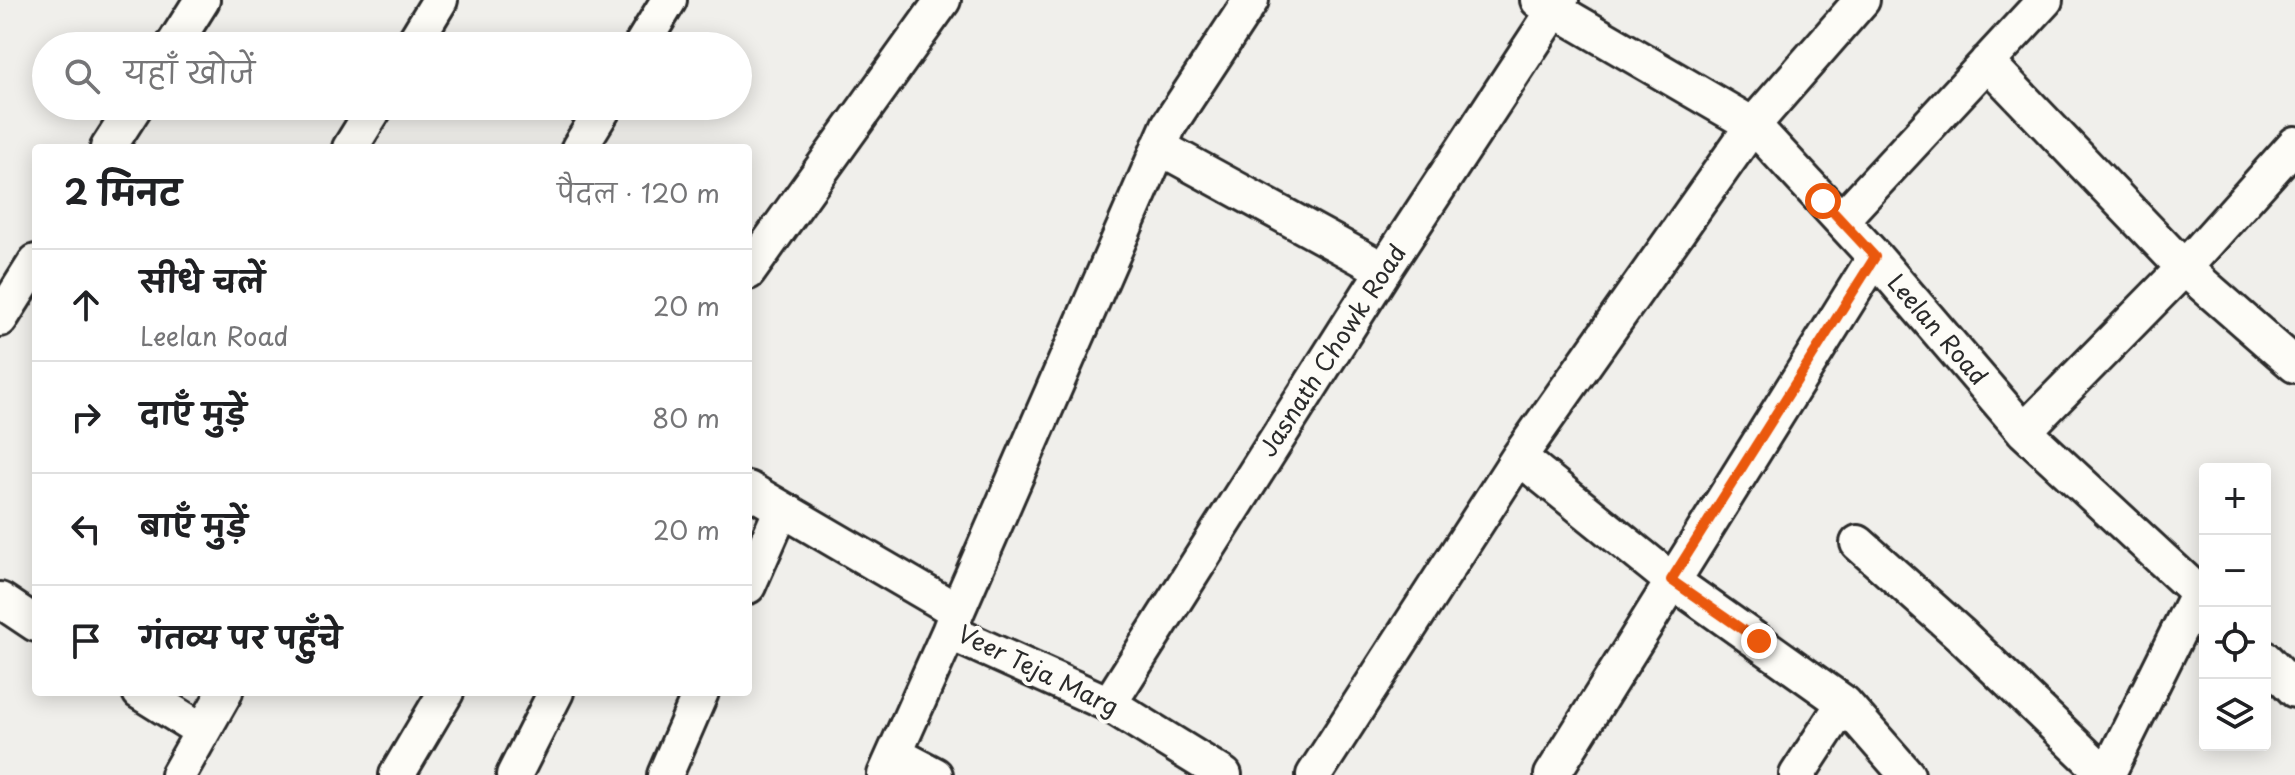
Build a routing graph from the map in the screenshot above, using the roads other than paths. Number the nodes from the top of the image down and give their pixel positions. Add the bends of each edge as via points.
1 (202, 0) edge
2 (440, 0) edge
3 (669, 0) edge
4 (943, 0) edge
5 (1251, 0) edge
6 (1862, 0) edge
7 (2045, 0) edge
8 (1551, 4) edge
9 (182, 32) edge
10 (421, 32) edge
11 (650, 32) edge
12 (1987, 62) junction
13 (126, 120) edge
14 (367, 120) edge
15 (596, 120) edge
16 (1753, 125) junction
17 (111, 144) edge
18 (352, 144) edge
19 (581, 144) edge
20 (2295, 144) edge
21 (1159, 147) junction
22 (1841, 220) junction
23 (1875, 257) junction
24 (752, 266) edge
25 (32, 268) edge
26 (2184, 268) junction
27 (1384, 270) junction
28 (0, 319) edge
29 (2295, 365) edge
30 (2024, 431) junction
31 (1519, 457) junction
32 (752, 492) edge
33 (781, 511) junction
34 (1858, 543) dead end
35 (752, 577) edge
36 (1671, 580) junction
37 (2199, 592) edge
38 (0, 600) edge
39 (2199, 601) edge
40 (32, 621) edge
41 (953, 621) junction
42 (2271, 665) edge
43 (2295, 690) edge
44 (146, 696) edge
45 (222, 696) edge
46 (444, 696) edge
47 (554, 696) edge
48 (699, 696) edge
49 (1844, 703) junction
50 (1109, 704) junction
51 (201, 730) junction
52 (890, 765) edge
53 (186, 773) edge
54 (1216, 773) edge
55 (397, 775) edge
56 (514, 775) edge
57 (665, 775) edge
58 (935, 775) edge
59 (1314, 775) edge
60 (1552, 775) edge
61 (1797, 775) edge
62 (1907, 775) edge
63 (2107, 775) edge

1 - 9 street
2 - 10 street
3 - 11 street
4 - 24 street
5 - 21 street
6 - 16 street
7 - 12 street
8 - 16 street, Leelan Road
8 - 27 street, Jasnath Chowk Road
12 - 22 street
12 - 26 street
13 - 17 street
14 - 18 street
15 - 19 street
16 - 22 street, Leelan Road
16 - 31 street
20 - 26 street
21 - 27 street
21 - 41 street
22 - 23 street, Leelan Road
23 - 30 street, Leelan Road
23 - 36 street
25 - 28 street
26 - 29 street
26 - 30 street
27 - 50 street, Jasnath Chowk Road
30 - 37 street, Leelan Road
31 - 36 street
31 - 59 street
32 - 33 street, Veer Teja Marg
33 - 35 street
33 - 41 street, Veer Teja Marg
34 - 63 street
36 - 49 street
36 - 60 street
38 - 40 street
39 - 63 street
41 - 50 street, Veer Teja Marg
41 - 52 street
42 - 43 street
44 - 51 street
45 - 51 street
46 - 55 street
47 - 56 street
48 - 57 street
49 - 61 street
49 - 62 street
50 - 54 street, Veer Teja Marg
51 - 53 street
52 - 58 street

